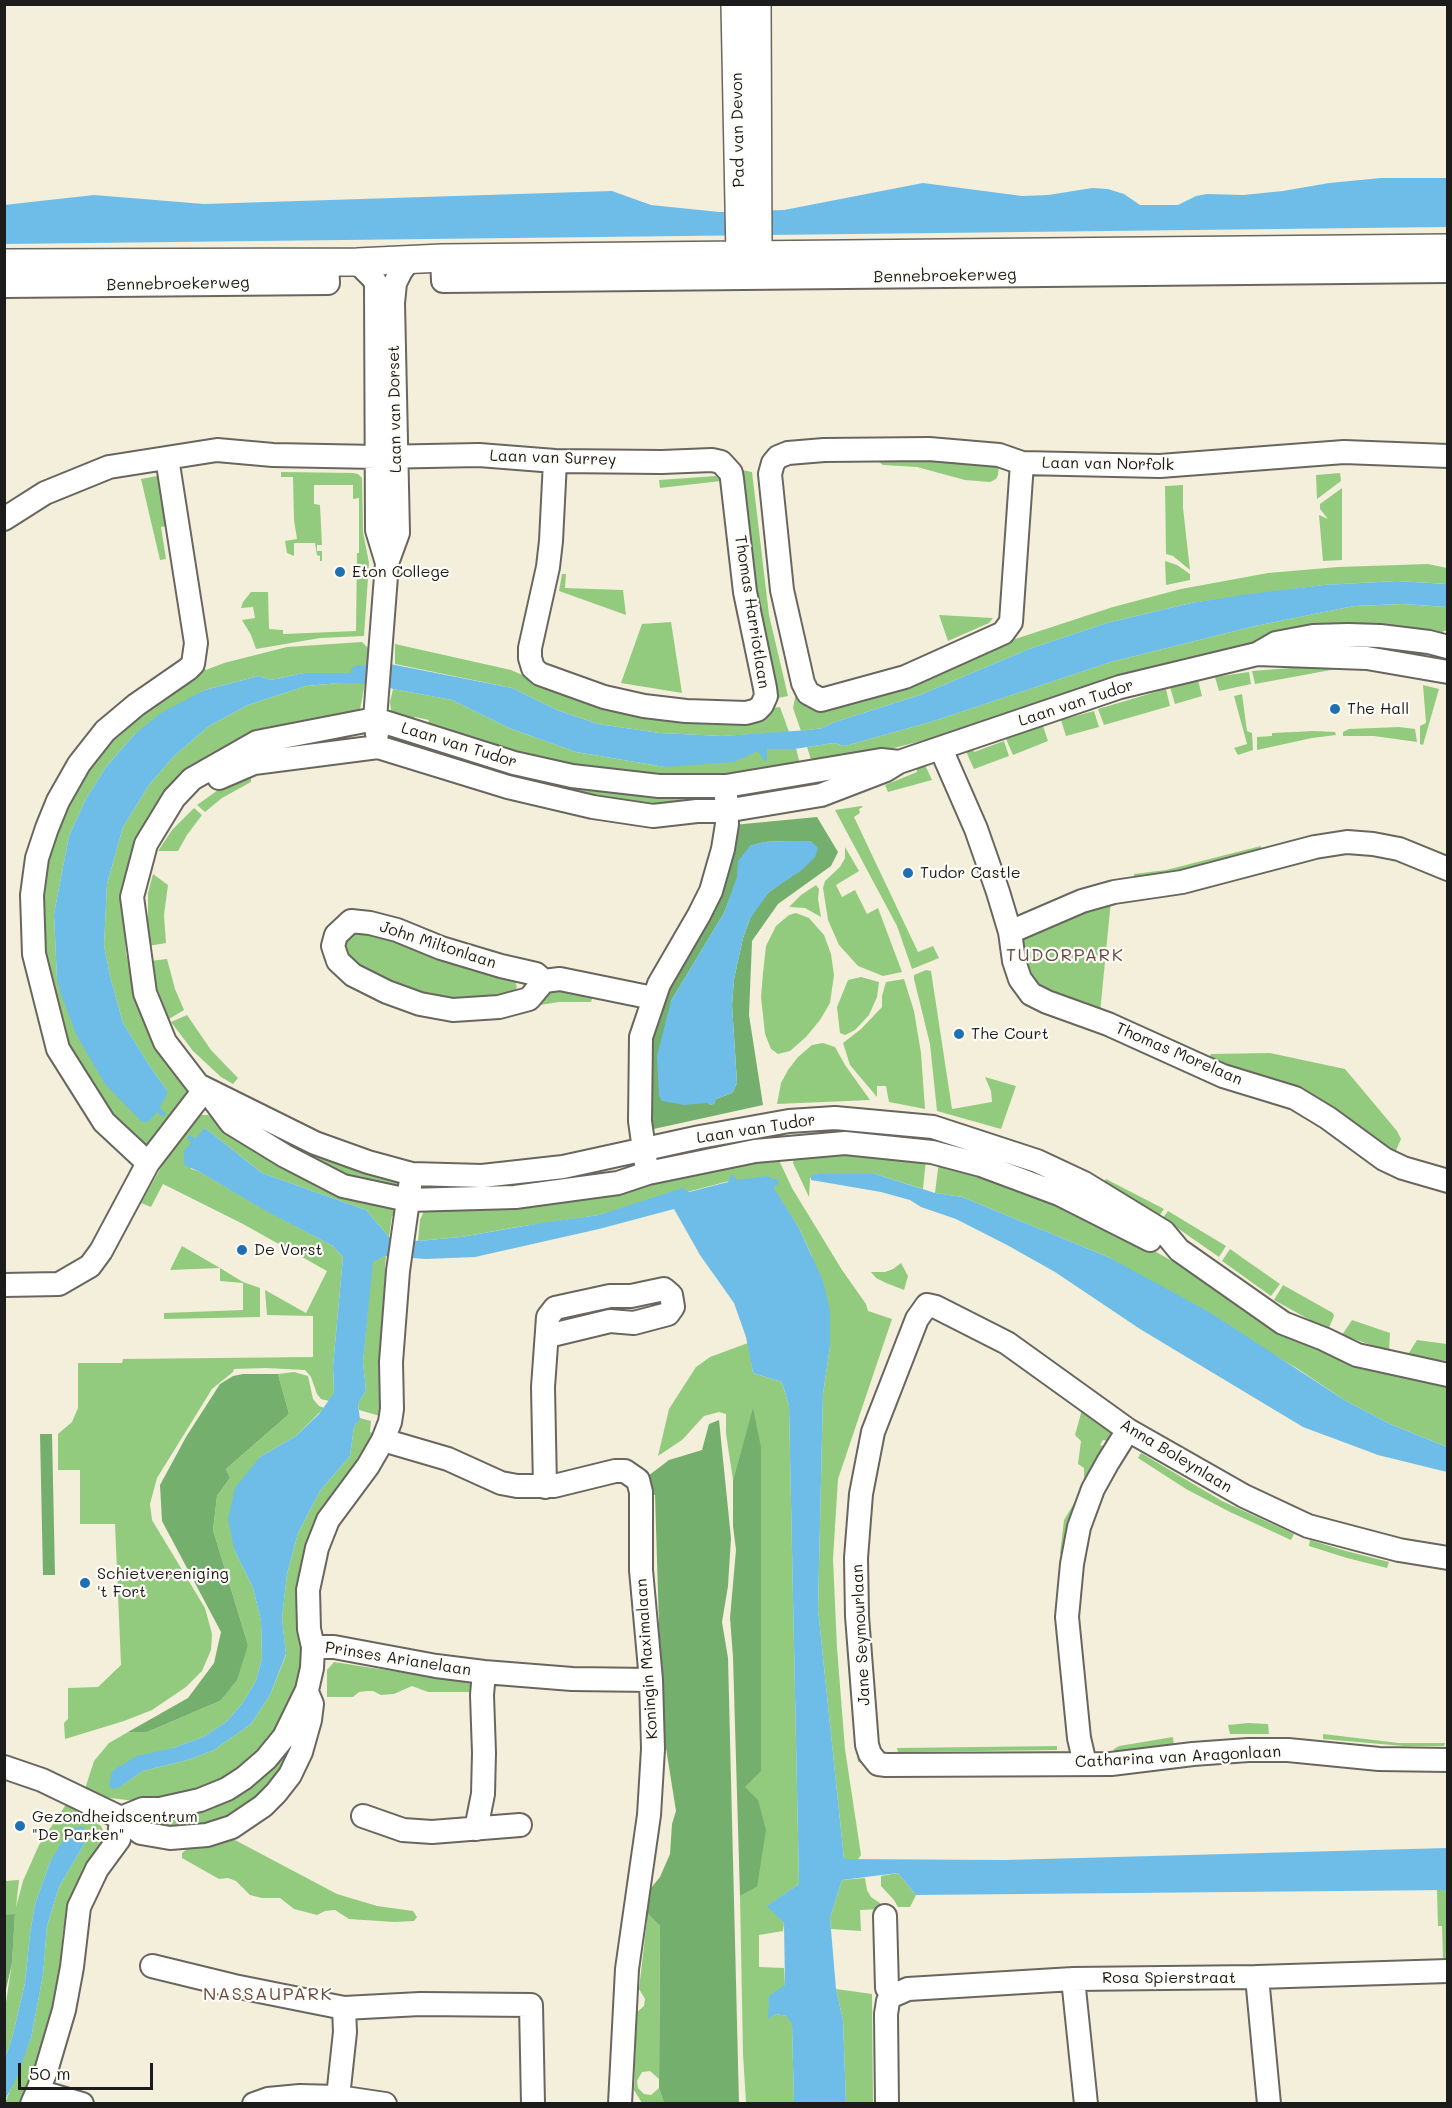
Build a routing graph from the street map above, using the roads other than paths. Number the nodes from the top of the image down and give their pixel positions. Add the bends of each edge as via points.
1 (735, 4) edge
2 (757, 4) edge
3 (749, 197) junction
4 (1447, 248) edge
5 (749, 249) junction
6 (442, 258) junction
7 (410, 259) junction
8 (327, 261) junction
9 (357, 262) junction
10 (4, 263) edge
11 (4, 286) edge
12 (386, 456) junction
13 (1448, 456) edge
14 (167, 458) junction
15 (555, 461) junction
16 (1022, 463) junction
17 (726, 466) joint
18 (4, 519) edge
19 (1448, 647) edge
20 (1257, 654) junction
21 (1448, 672) edge
22 (376, 710) junction
23 (378, 747) junction
24 (941, 749) junction
25 (900, 762) junction
26 (726, 786) junction
27 (174, 798) junction
28 (726, 811) junction
29 (1448, 869) edge
30 (1010, 932) junction
31 (544, 981) junction
32 (653, 998) junction
33 (205, 1089) junction
34 (933, 1127) junction
35 (644, 1150) junction
36 (932, 1152) junction
37 (148, 1163) junction
38 (648, 1173) junction
39 (412, 1174) junction
40 (1448, 1181) edge
41 (407, 1209) junction
42 (1179, 1250) junction
43 (4, 1285) edge
44 (927, 1305) joint
45 (548, 1336) junction
46 (1448, 1375) edge
47 (1128, 1430) junction
48 (384, 1440) junction
49 (545, 1487) junction
50 (1448, 1558) edge
51 (313, 1647) junction
52 (483, 1672) junction
53 (651, 1680) junction
54 (307, 1690) junction
55 (874, 1760) joint
56 (1448, 1760) edge
57 (1085, 1764) junction
58 (4, 1767) edge
59 (363, 1816) dead end
60 (121, 1818) junction
61 (520, 1825) dead end
62 (476, 1829) junction
63 (885, 1916) dead end
64 (152, 1966) dead end
65 (1448, 1971) edge
66 (1257, 1977) junction
67 (1073, 1979) junction
68 (892, 1996) junction
69 (344, 2008) junction
70 (35, 2097) edge
71 (338, 2097) junction
72 (82, 2103) edge
73 (254, 2103) edge
74 (385, 2103) edge
75 (533, 2103) edge
76 (620, 2103) edge
77 (887, 2103) edge
78 (1086, 2103) edge
79 (1269, 2103) edge

1 - 3 street, Pad van Devon
2 - 3 street, Pad van Devon
3 - 5 street, Pad van Devon
4 - 5 street, Bennebroekerweg
4 - 6 street, Bennebroekerweg via 1446,271 443,281
5 - 6 street, Bennebroekerweg
6 - 7 street, Bennebroekerweg
7 - 9 street, Bennebroekerweg
7 - 12 street, Laan van Dorset via 395,284
8 - 9 street, Bennebroekerweg
8 - 10 street, Bennebroekerweg
8 - 11 street, Bennebroekerweg via 328,283
9 - 12 street, Laan van Dorset via 376,283
12 - 14 street, Laan van Surrey via 273,455 217,450
12 - 15 street, Laan van Surrey via 479,455
12 - 22 street, Laan van Dorset via 377,530 387,562
13 - 16 street, Laan van Norfolk via 1344,452 1160,466
14 - 18 street, Laan van Surrey via 109,467 75,479 32,499
14 - 37 street via 196,643 193,664 105,731 79,764 47,828 37,858 32,895 34,954 58,1049 104,1122
15 - 17 street, Laan van Surrey via 712,460
15 - 17 street, Thomas Harriotlaan via 551,541 530,648 532,668 604,697 636,704 747,713 757,710 766,696 745,592 731,473
16 - 16 street, Laan van Norfolk via 1008,628 998,637 905,677 821,700 808,693 782,590 770,474 778,457 815,450 928,449 999,455
19 - 20 street, Laan van Tudor via 1348,634 1276,643
20 - 21 street, Laan van Tudor via 1367,658
20 - 24 street, Laan van Tudor via 1120,687
22 - 23 street, Laan van Tudor
22 - 26 street, Laan van Tudor via 514,763 572,776 659,786
22 - 27 street, Laan van Tudor via 257,742 192,778
23 - 27 street, Laan van Tudor via 254,763
23 - 28 street, Laan van Tudor via 508,787 594,807 653,816
24 - 25 street, Laan van Tudor
24 - 30 street, Thomas Morelaan via 979,837
25 - 26 street, Laan van Tudor via 881,760
25 - 28 street, Laan van Tudor via 821,795
26 - 28 street
27 - 33 street, Laan van Tudor via 146,844 132,897 136,941 145,993 165,1042
28 - 32 street via 723,849 711,891
29 - 30 street via 1399,849 1347,842 1182,882 1114,892 1082,901
30 - 40 street, Thomas Morelaan via 1014,962 1031,994 1223,1076 1295,1098 1384,1159
31 - 31 street, John Miltonlaan via 528,999 499,1007 453,1010 420,1004 353,975 339,961 333,946 336,935 351,921 370,923 441,948 536,974
31 - 32 street, John Miltonlaan via 560,979
32 - 35 street via 640,1037 639,1102
33 - 37 street
33 - 39 street, Laan van Tudor via 315,1143
33 - 41 street, Laan van Tudor via 231,1123 285,1156 343,1186
34 - 35 street, Laan van Tudor via 835,1118 789,1121
34 - 36 street
34 - 42 street, Laan van Tudor via 1037,1161 1084,1183 1164,1232
35 - 38 street
35 - 39 street, Laan van Tudor via 563,1167 482,1176
36 - 38 street, Laan van Tudor via 844,1143 755,1151
36 - 42 street, Laan van Tudor via 1059,1194 1155,1243
37 - 43 street via 90,1266 59,1284
38 - 41 street, Laan van Tudor via 618,1183
39 - 41 street
41 - 48 street via 391,1362 392,1409
42 - 46 street, Laan van Tudor via 1283,1323 1357,1355
44 - 47 street, Anna Boleynlaan via 1007,1343
44 - 55 street, Jane Seymourlaan via 917,1319 873,1432 861,1494 856,1616 867,1745
45 - 45 street via 548,1317 555,1308 664,1289 671,1295 673,1307 668,1314 634,1323 610,1321
45 - 49 street via 543,1387
47 - 50 street, Anna Boleynlaan via 1244,1496 1308,1526 1399,1550
47 - 57 street via 1093,1490 1079,1527 1072,1564 1067,1617
48 - 49 street, Koningin Maximalaan via 448,1459 501,1483
48 - 51 street via 328,1520 317,1548 308,1590
49 - 53 street, Koningin Maximalaan via 615,1471 625,1471 638,1480
51 - 52 street, Prinses Arianelaan via 334,1647
51 - 54 street
52 - 53 street, Prinses Arianelaan
52 - 62 street, Prinses Arianelaan via 483,1794
53 - 76 street, Koningin Maximalaan via 653,1749 649,1815 627,1969
54 - 60 street via 284,1737 244,1778 200,1800 144,1809
54 - 60 street via 312,1704 302,1752 290,1775 263,1806 232,1827 207,1835 170,1838 141,1833
55 - 57 street, Catharina van Aragonlaan via 886,1765
56 - 57 street, Catharina van Aragonlaan via 1248,1750
58 - 60 street via 42,1780
59 - 62 street via 403,1830
60 - 70 street via 119,1839 97,1869 79,1907 64,2010
61 - 62 street
63 - 68 street via 887,1988
64 - 69 street
65 - 66 street, Rosa Spierstraat
66 - 67 street, Rosa Spierstraat
66 - 79 street
67 - 68 street, Rosa Spierstraat via 908,1989
67 - 78 street
68 - 77 street via 886,2014
69 - 71 street
69 - 75 street via 531,2005
70 - 72 street
71 - 73 street via 300,2096
71 - 74 street

